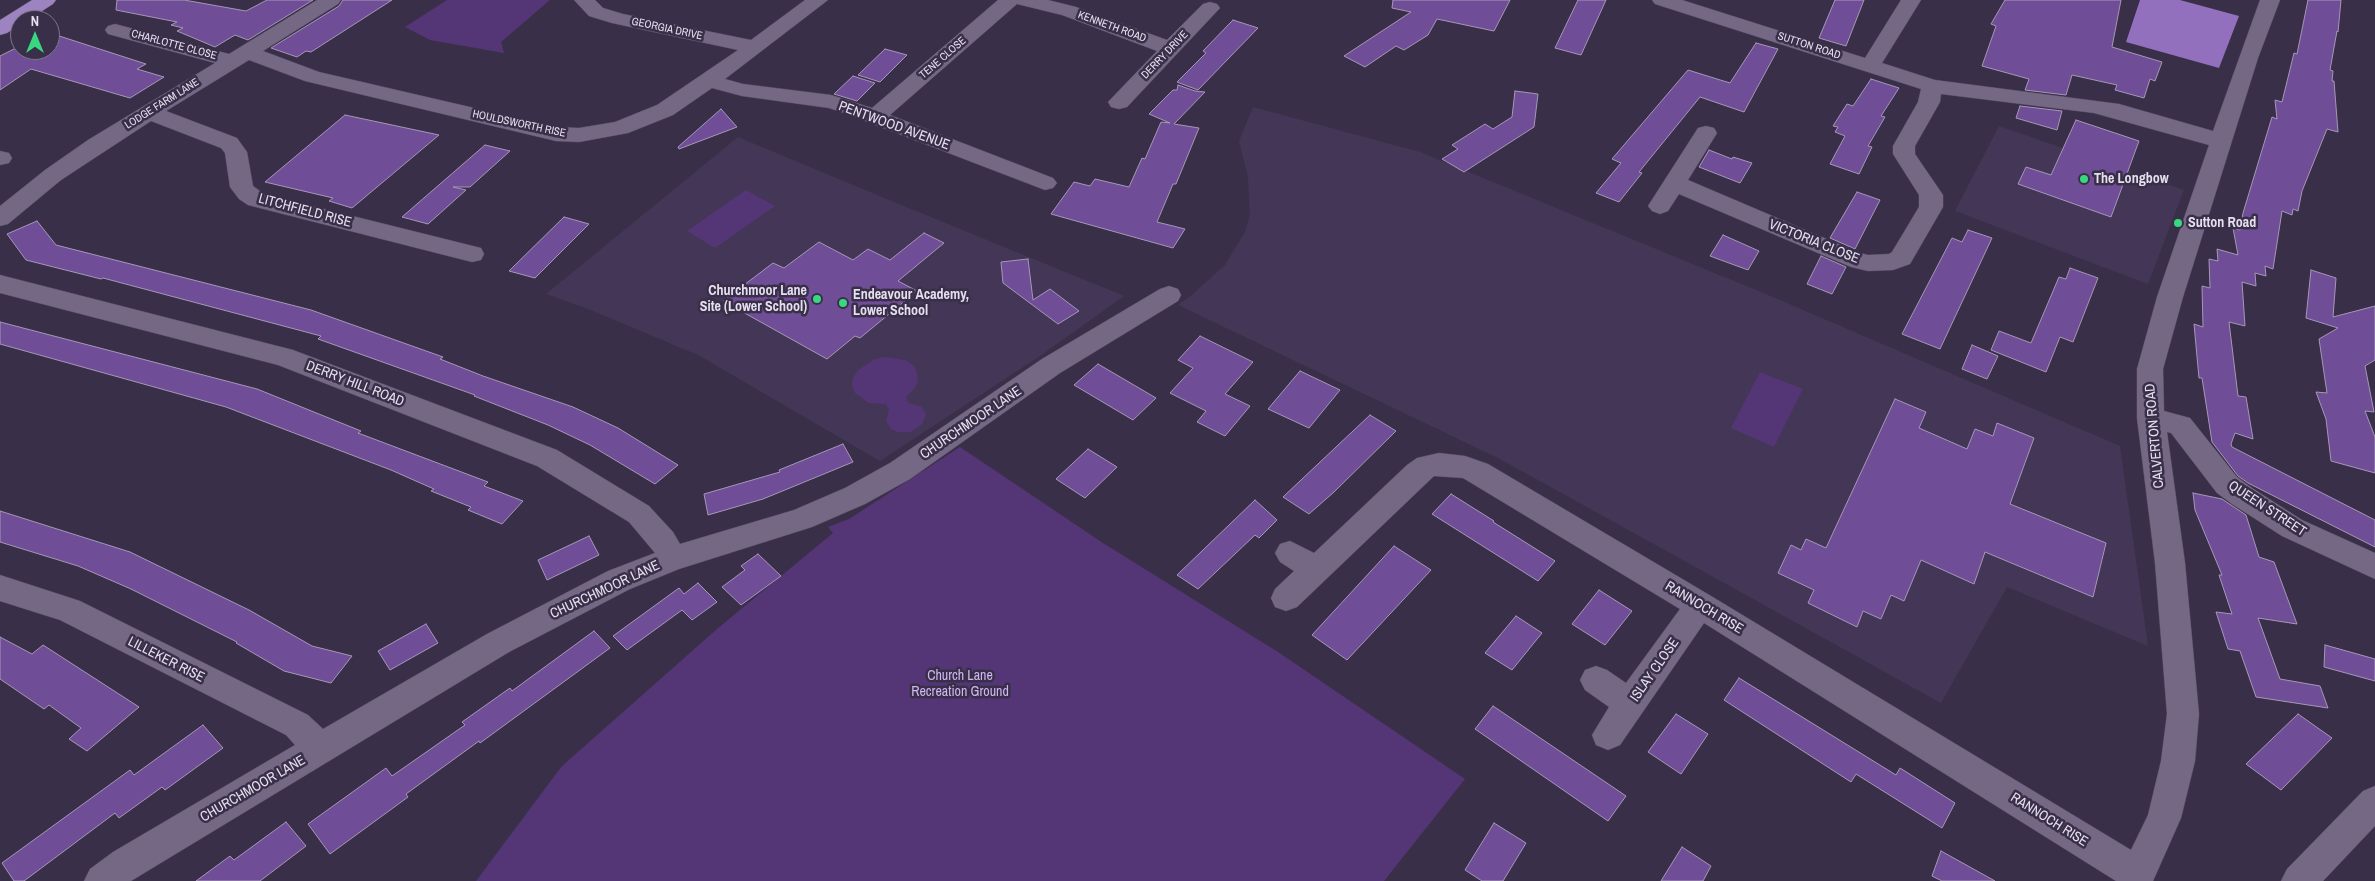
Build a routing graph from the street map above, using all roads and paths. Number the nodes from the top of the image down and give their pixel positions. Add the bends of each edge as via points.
1 (46, 0) edge
2 (331, 0) edge
3 (584, 0) edge
4 (818, 0) edge
5 (1010, 0) edge
6 (1024, 0) edge
7 (1662, 0) edge
8 (1911, 0) edge
9 (2270, 0) edge
10 (1186, 6) dead end
11 (0, 29) edge
12 (97, 40) dead end
13 (756, 47) junction
14 (1171, 49) junction
15 (240, 56) junction
16 (1870, 66) junction
17 (709, 81) junction
18 (1932, 86) junction
19 (1119, 94) dead end
20 (148, 112) junction
21 (875, 117) junction
22 (1706, 133) dead end
23 (2222, 142) junction
24 (1045, 183) dead end
25 (1675, 183) junction
26 (1660, 206) dead end
27 (0, 218) edge
28 (472, 254) dead end
29 (0, 284) edge
30 (1170, 295) dead end
31 (2151, 418) junction
32 (1290, 553) dead end
33 (672, 559) junction
34 (2375, 567) edge
35 (1316, 570) junction
36 (0, 588) edge
37 (1286, 598) dead end
38 (1700, 605) junction
39 (1596, 680) dead end
40 (1631, 704) junction
41 (1608, 735) dead end
42 (321, 749) junction
43 (2375, 802) edge
44 (2136, 878) edge
45 (102, 881) edge
46 (2299, 881) edge

1 - 11 highway
2 - 15 street, LODGE FARM LANE
3 - 13 street, GEORGIA DRIVE via 596,12 620,19
4 - 13 street, HOULDSWORTH RISE
5 - 21 street, TENE CLOSE
6 - 14 street, KENNETH ROAD via 1069,10
7 - 16 street, SUTTON ROAD
8 - 16 street
9 - 23 street, CALVERTON ROAD
10 - 14 street, DERRY DRIVE via 1208,10
12 - 15 street, CHARLOTTE CLOSE via 124,25
13 - 17 street, HOULDSWORTH RISE
14 - 19 street, DERRY DRIVE
15 - 17 street, HOULDSWORTH RISE via 312,77 564,134 599,132 642,121
15 - 20 street, LODGE FARM LANE
16 - 18 street, SUTTON ROAD
17 - 21 street, PENTWOOD AVENUE via 742,90 831,102
18 - 23 street, SUTTON ROAD via 2120,111
18 - 25 street, VICTORIA CLOSE via 1929,102 1904,146 1904,154 1931,195 1931,207 1901,258 1893,262 1868,263 1851,259
20 - 27 street, LODGE FARM LANE via 53,175
20 - 28 street, LITCHFIELD RISE via 229,143 236,152 242,187 256,200
21 - 24 street, PENTWOOD AVENUE via 1025,166
22 - 25 street
23 - 31 street, CALVERTON ROAD via 2170,297 2150,369
25 - 26 street
29 - 33 street, DERRY HILL ROAD via 284,357 547,458 640,514 663,540
30 - 33 street, CHURCHMOOR LANE via 1059,362 900,471 855,496 802,519
31 - 34 street, QUEEN STREET via 2180,425 2227,485 2242,496 2292,528
31 - 44 street, CALVERTON ROAD via 2170,563 2183,714 2178,761 2164,818
32 - 35 street
33 - 42 street, CHURCHMOOR LANE via 619,580 531,624
35 - 37 street, RANNOCH RISE
35 - 38 street, RANNOCH RISE via 1417,473 1427,466 1453,465 1478,472
36 - 42 street, LILLEKER RISE via 69,610 297,725
38 - 40 street, ISLAY CLOSE
38 - 44 street, RANNOCH RISE
39 - 40 street
40 - 41 street, ISLAY CLOSE
42 - 45 street, CHURCHMOOR LANE via 125,864
43 - 46 street

